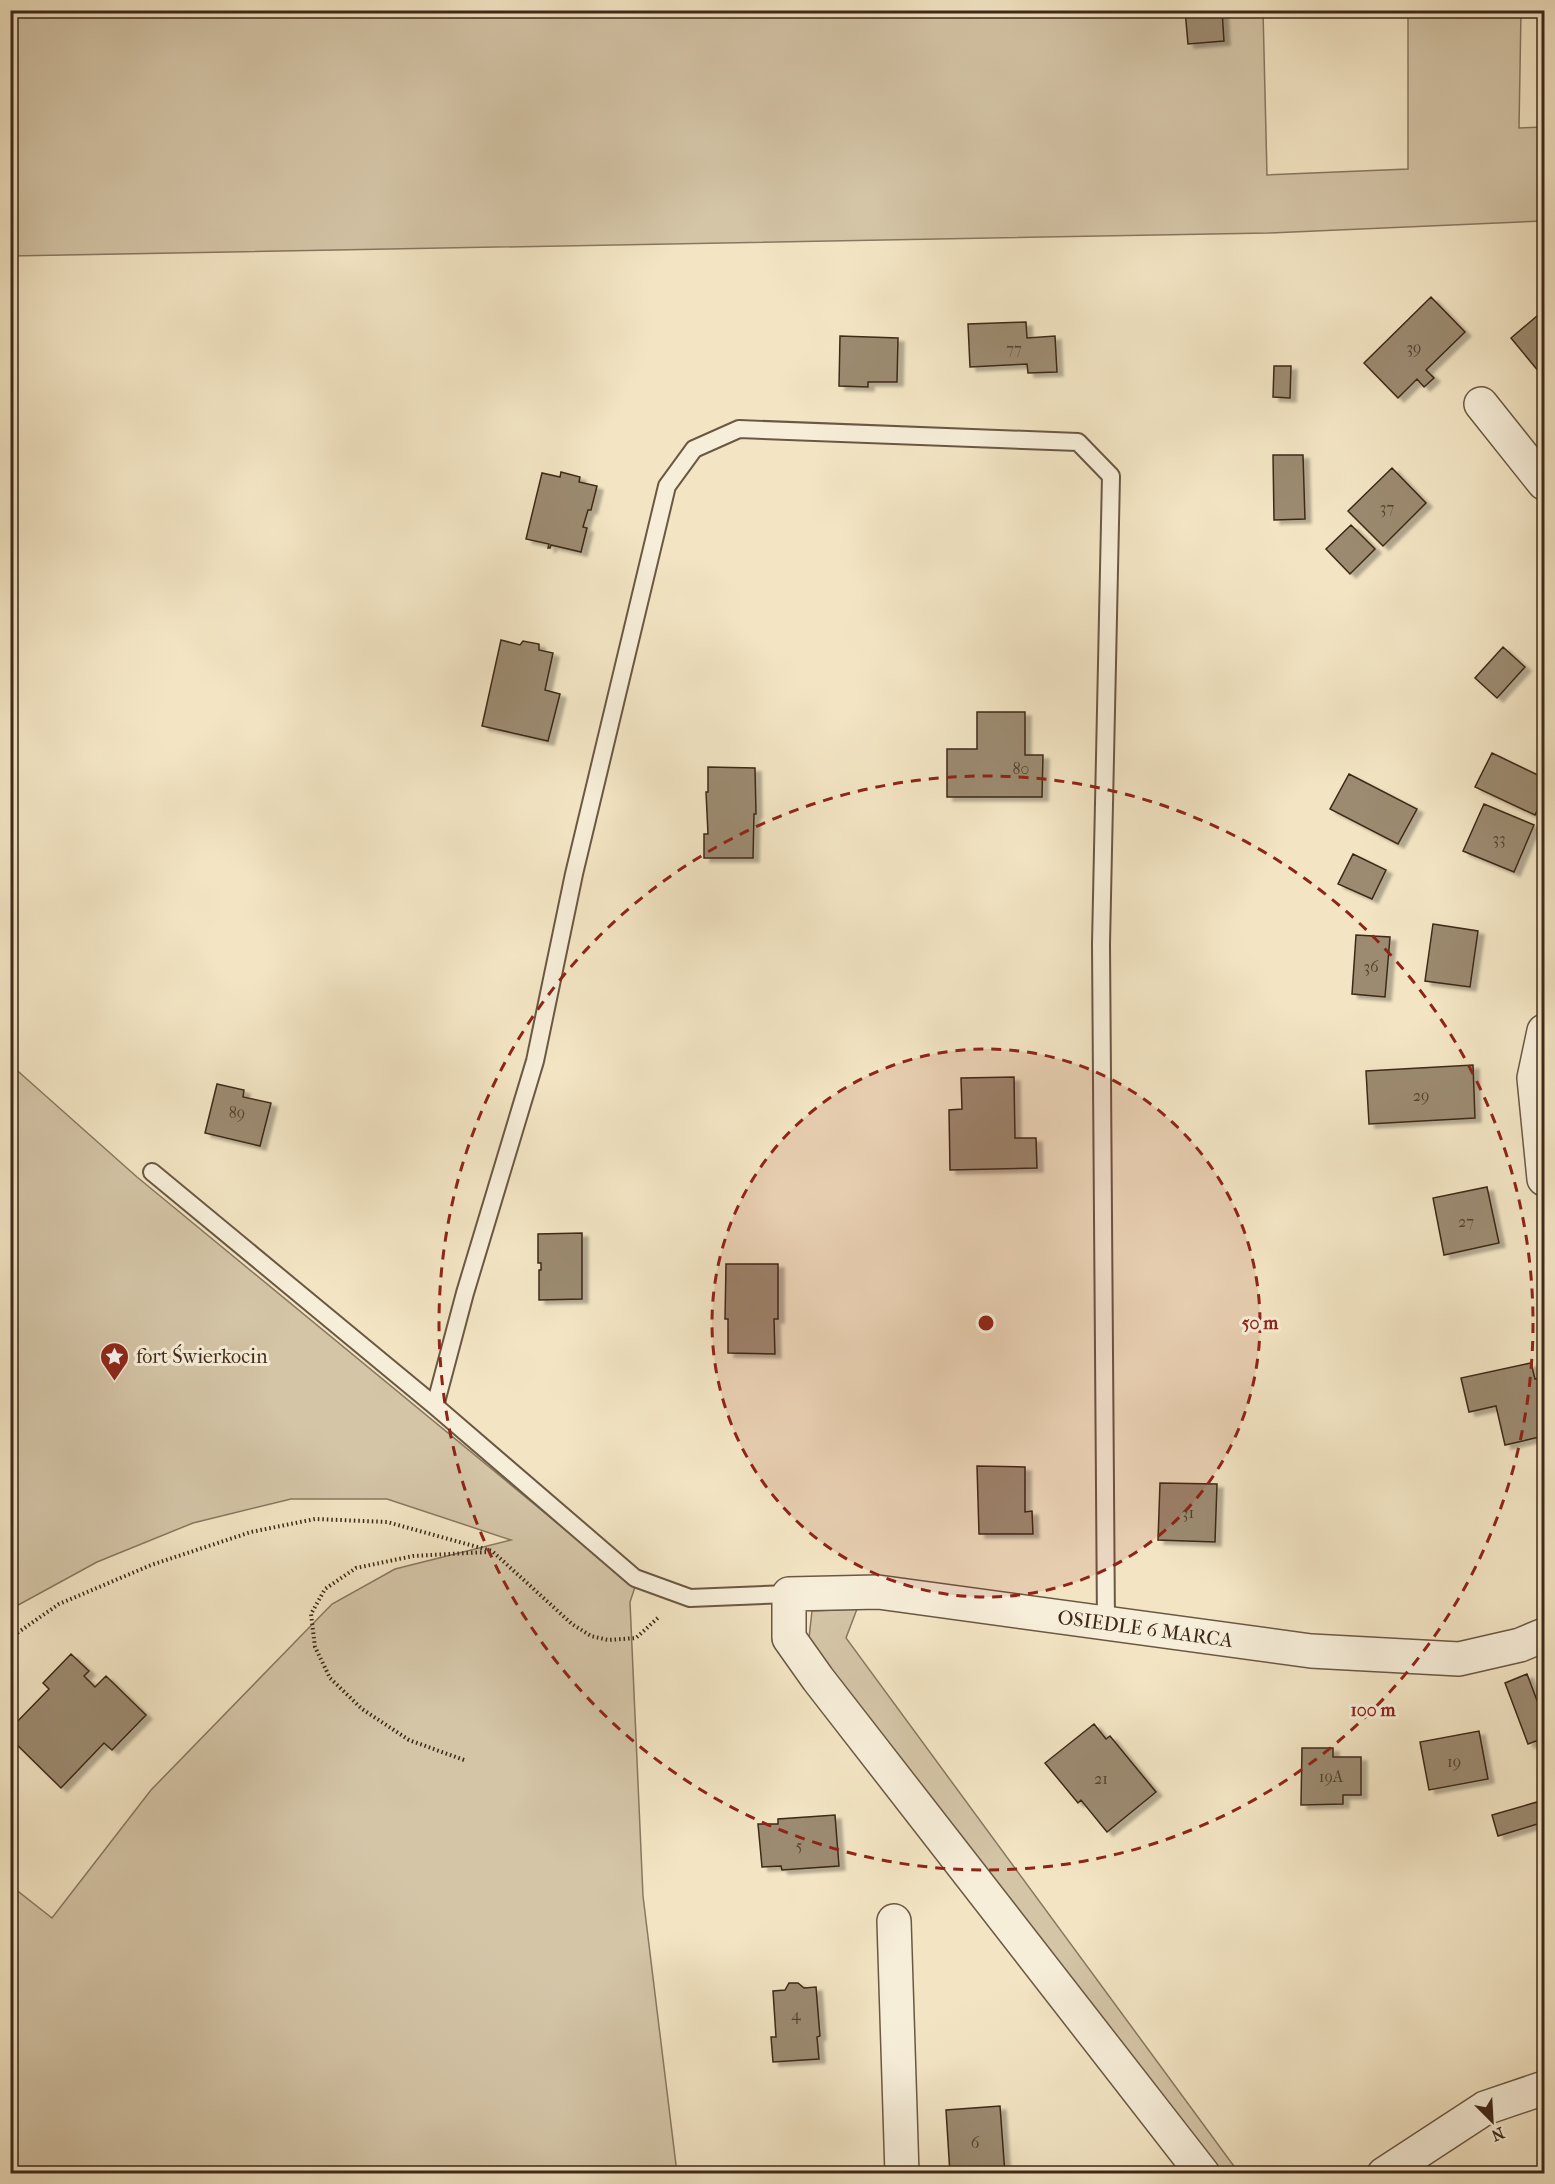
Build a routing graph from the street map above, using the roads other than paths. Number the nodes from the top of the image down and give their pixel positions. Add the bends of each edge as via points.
1 (1481, 404) dead end
2 (1545, 483) edge
3 (1545, 1031) edge
4 (152, 1172) dead end
5 (1545, 1179) edge
6 (435, 1406) junction
7 (789, 1594) junction
8 (1106, 1623) junction
9 (1545, 1635) edge
10 (894, 1921) dead end
11 (1545, 2088) edge
12 (902, 2174) edge
13 (1203, 2174) edge
14 (1384, 2174) edge

1 - 2 street
3 - 5 street via 1534,1078
4 - 6 lane
6 - 7 lane via 635,1578 690,1598
6 - 8 lane via 535,1062 573,874 667,486 694,449 739,429 1078,442 1111,476 1101,944
7 - 8 street, OSIEDLE 6 MARCA via 878,1592
7 - 13 street via 789,1638 818,1679
8 - 9 street, OSIEDLE 6 MARCA via 1311,1651 1459,1659
10 - 12 street
11 - 14 street via 1485,2108

